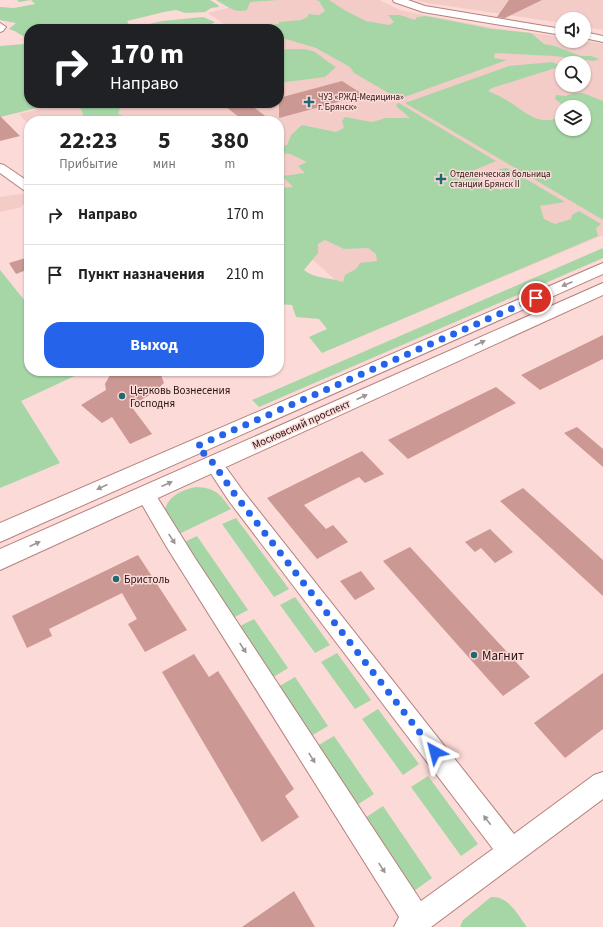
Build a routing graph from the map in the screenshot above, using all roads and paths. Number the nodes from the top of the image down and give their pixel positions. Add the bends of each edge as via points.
1 (398, 0) edge
2 (555, 31) edge
3 (591, 36) edge
4 (603, 39) edge
5 (0, 168) edge
6 (24, 185) edge
7 (603, 268) edge
8 (603, 288) edge
9 (197, 446) junction
10 (213, 463) junction
11 (130, 475) junction
12 (145, 494) junction
13 (0, 532) edge
14 (0, 560) edge
15 (603, 784) edge
16 (511, 851) junction
17 (412, 924) edge

1 - 2 main road via 423,9
3 - 4 main road
5 - 6 street
7 -> 9 main road, Московский проспект
10 -> 8 main road, Московский проспект
9 - 10 main road
9 - 11 main road, Московский проспект
12 -> 10 main road, Московский проспект
16 -> 10 street
11 - 12 main road
11 -> 13 main road, Московский проспект
14 -> 12 main road, Московский проспект
12 -> 17 street via 352,821
15 - 16 street
16 - 17 street

